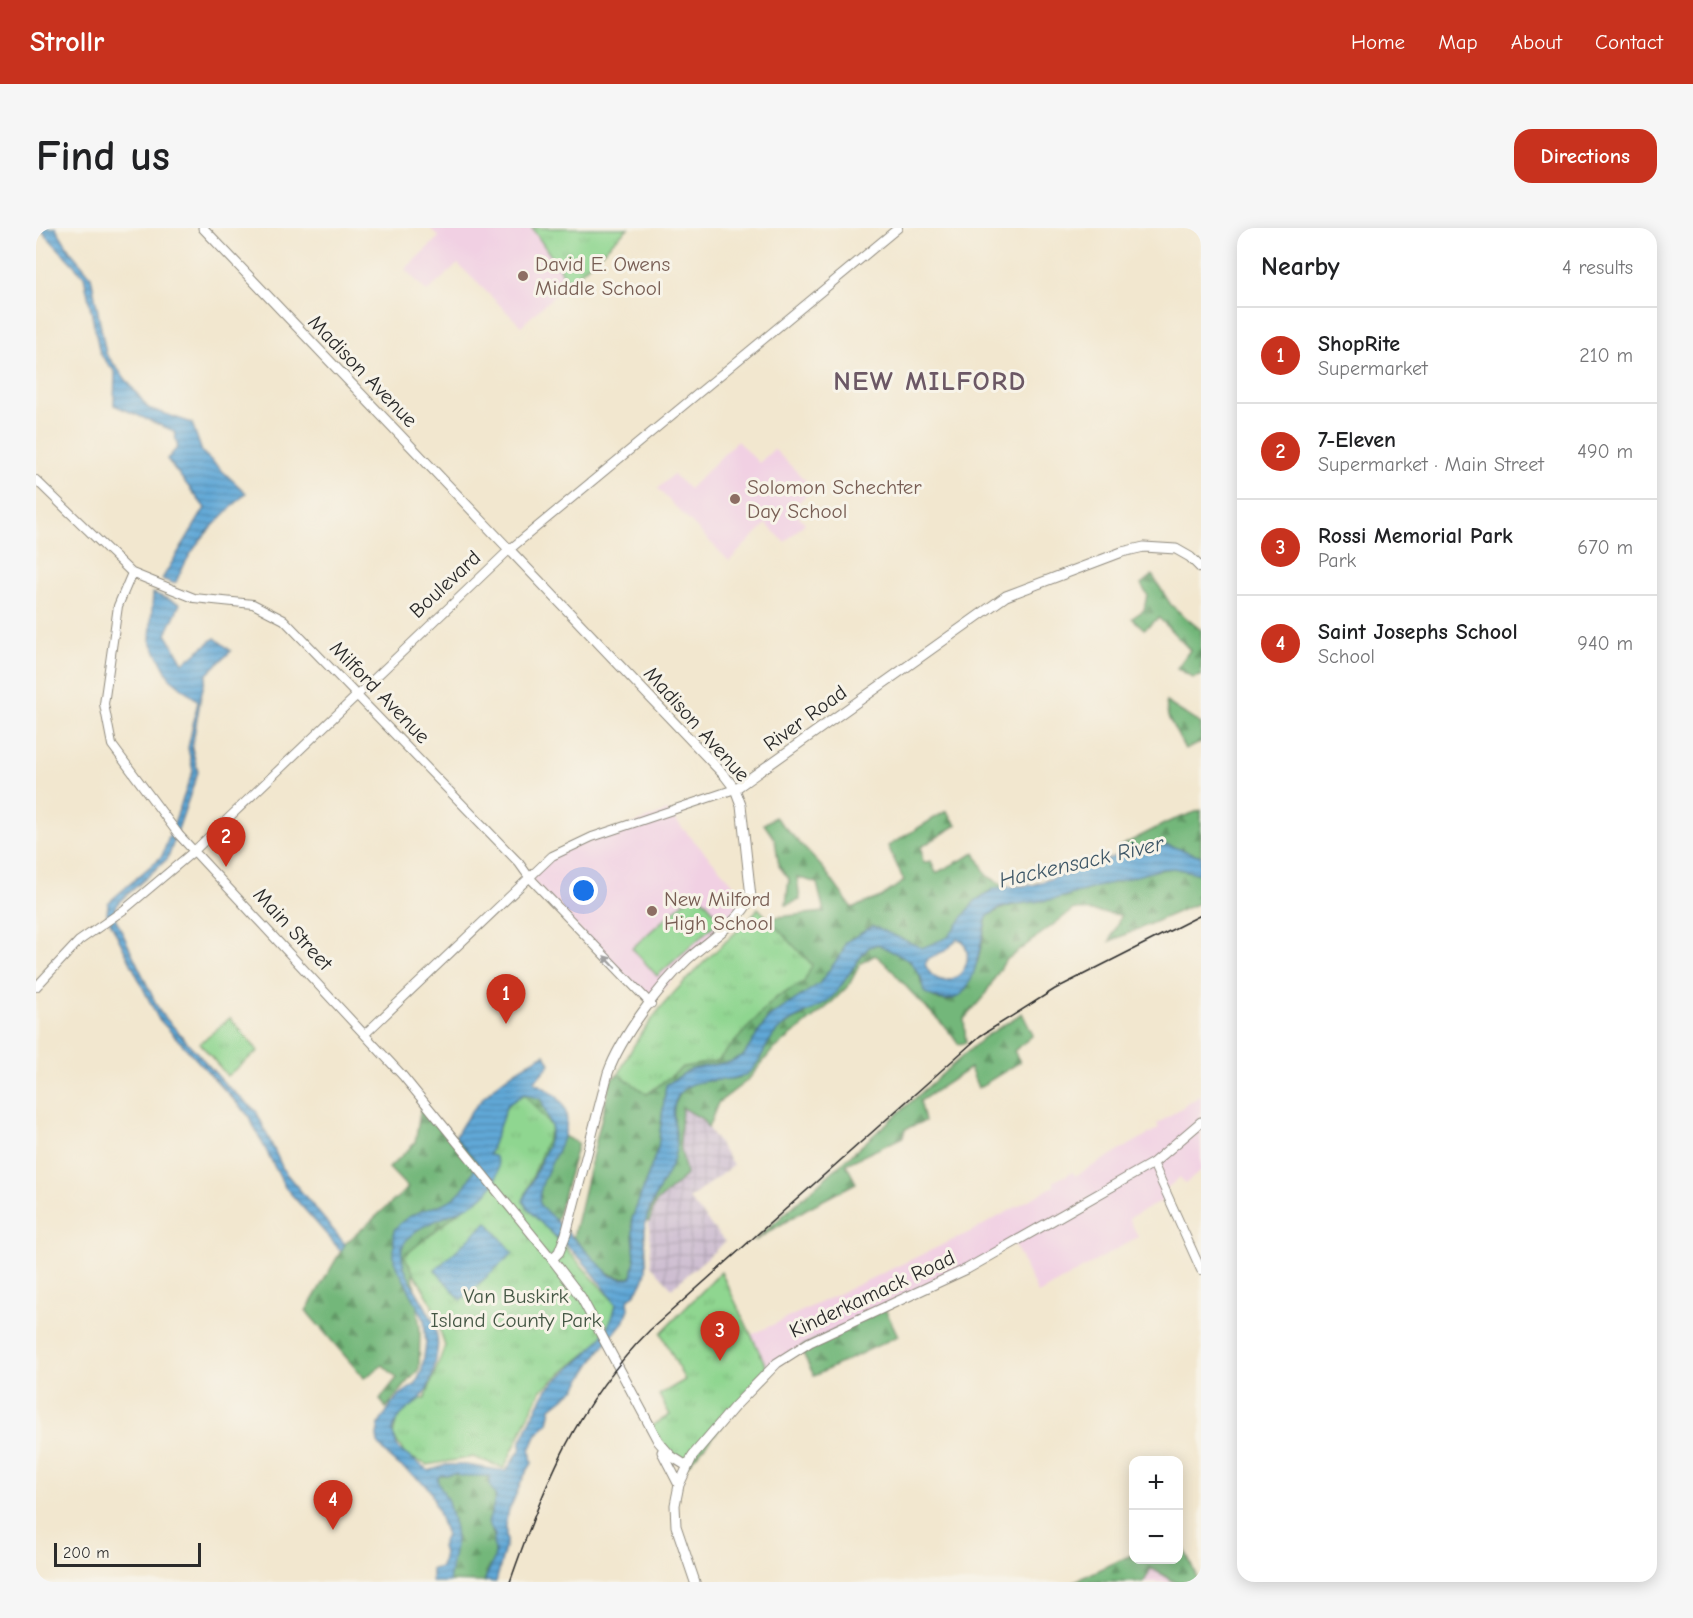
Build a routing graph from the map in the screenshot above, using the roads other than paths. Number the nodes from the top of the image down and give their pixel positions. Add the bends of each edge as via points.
1 (203, 228) edge
2 (898, 228) edge
3 (36, 480) edge
4 (509, 550) junction
5 (1201, 568) edge
6 (132, 573) junction
7 (357, 694) junction
8 (735, 789) junction
9 (194, 851) junction
10 (529, 877) junction
11 (36, 987) edge
12 (651, 1004) junction
13 (365, 1034) junction
14 (1201, 1122) edge
15 (1153, 1163) junction
16 (552, 1258) junction
17 (1201, 1270) edge
18 (655, 1437) junction
19 (687, 1466) junction
20 (679, 1485) junction
21 (695, 1582) edge

1 - 4 main road, Madison Avenue
2 - 4 street, Boulevard
3 - 6 street, Milford Avenue
4 - 7 street, Boulevard
4 - 8 main road, Madison Avenue
5 - 8 main road, River Road via 1176,549 1144,547 1006,596
6 - 7 street, Milford Avenue via 194,598 242,601 275,614
6 - 9 street, Main Street via 118,606 104,704 106,721 112,745
7 - 9 street, Boulevard
7 - 10 street, Milford Avenue
8 - 10 street, River Road via 574,843
8 - 12 main road, Madison Avenue via 741,805 751,897 738,916 675,972
9 - 11 street, Boulevard via 116,916 79,941
9 - 13 street, Main Street
12 -> 10 street, Milford Avenue
10 - 13 street, River Road
12 - 16 main road, Madison Avenue via 612,1062 567,1230
13 - 16 street, Main Street via 430,1107
14 - 15 main road, Kinderkamack Road
15 - 17 street
15 - 19 main road, Kinderkamack Road via 967,1269 786,1354 735,1406
16 - 18 main road via 586,1307
18 - 19 main road via 671,1456
18 - 20 main road
19 - 20 main road, Kinderkamack Road
20 - 21 main road, Kinderkamack Road via 676,1526

